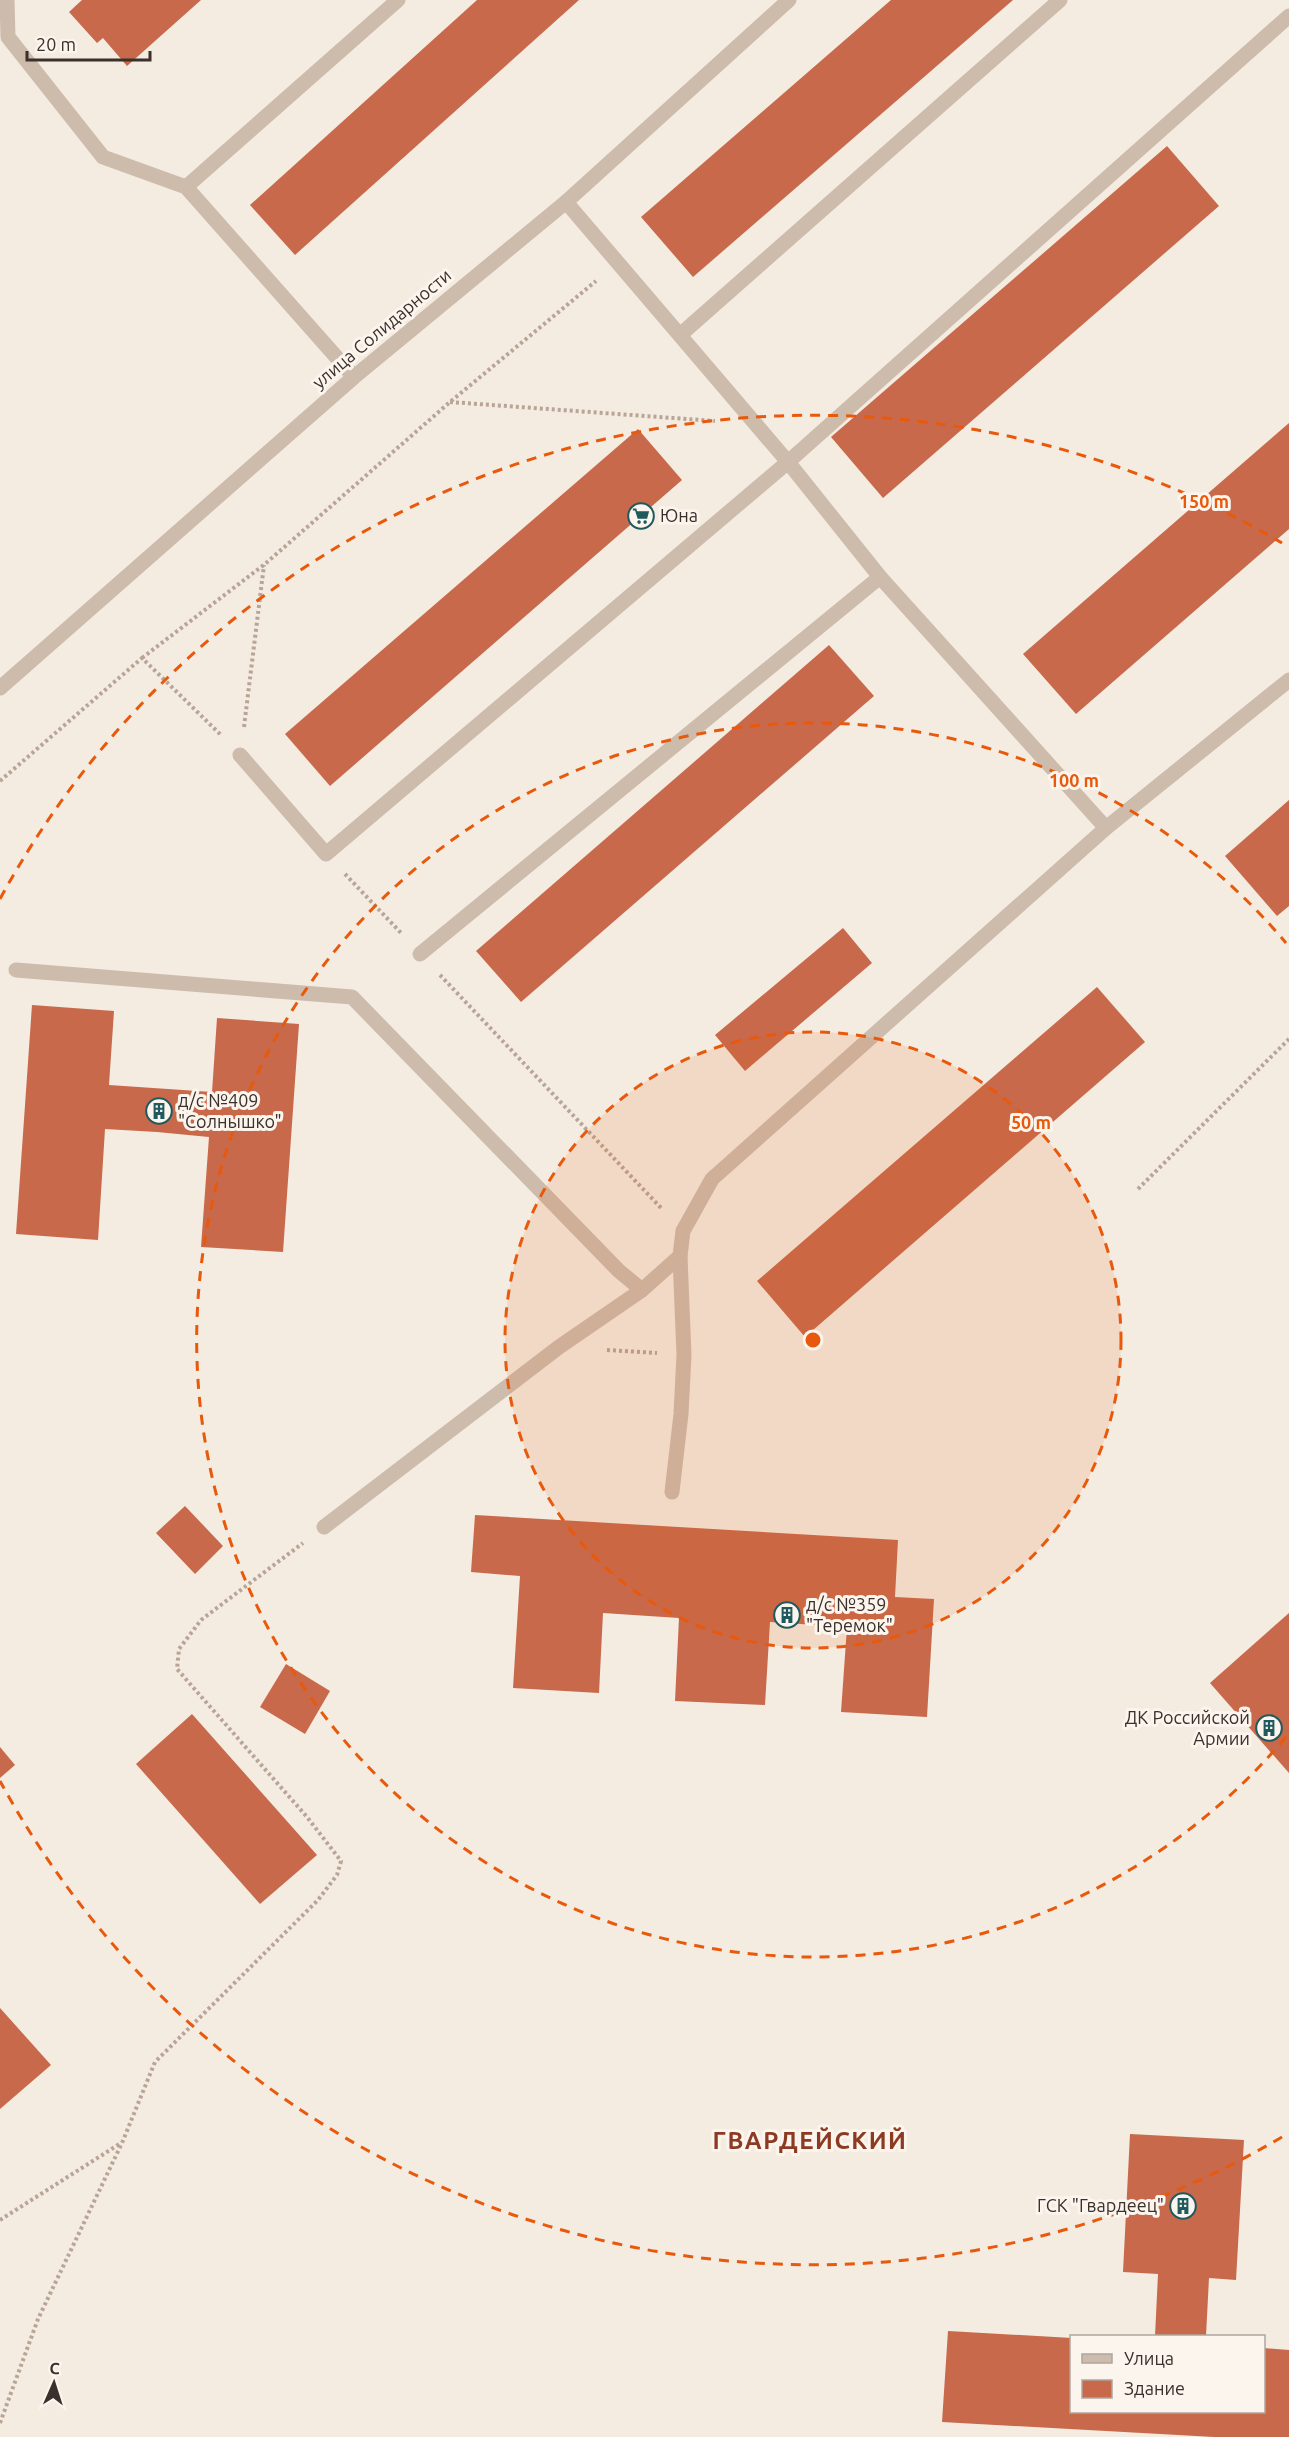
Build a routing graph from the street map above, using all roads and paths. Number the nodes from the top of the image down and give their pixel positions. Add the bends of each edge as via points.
1 (7, 0) edge
2 (398, 0) edge
3 (789, 0) edge
4 (1060, 0) edge
5 (1289, 16) edge
6 (186, 187) junction
7 (566, 202) junction
8 (618, 262) junction
9 (680, 335) junction
10 (354, 377) junction
11 (450, 402) junction
12 (756, 424) junction
13 (788, 462) junction
14 (265, 564) junction
15 (880, 577) junction
16 (142, 658) junction
17 (1289, 680) edge
18 (0, 688) edge
19 (240, 755) junction
20 (0, 781) edge
21 (1106, 828) junction
22 (326, 854) junction
23 (420, 954) junction
24 (16, 970) dead end
25 (1289, 1039) edge
26 (1138, 1189) dead end
27 (683, 1231) junction
28 (680, 1256) junction
29 (642, 1290) junction
30 (559, 1347) junction
31 (684, 1355) junction
32 (672, 1492) dead end
33 (324, 1527) joint
34 (122, 2143) junction
35 (0, 2220) edge
36 (0, 2423) edge

1 - 6 lane via 8,37 102,157
2 - 6 lane
3 - 7 lane, улица Солидарности
4 - 9 lane
5 - 13 lane
6 - 10 lane
7 - 8 lane
7 - 10 lane, улица Солидарности
8 - 9 lane
8 - 11 path
9 - 12 lane
10 - 18 lane, улица Солидарности
11 - 12 path
11 - 14 path
12 - 13 lane
13 - 15 lane
13 - 22 lane
14 - 16 path
14 - 19 path
15 - 21 lane
15 - 23 lane
16 - 19 path
16 - 20 path
17 - 21 lane
19 - 22 lane
21 - 27 lane via 712,1179
22 - 23 path
23 - 27 path
24 - 29 lane via 352,997
25 - 26 path
27 - 28 lane
28 - 29 lane
28 - 31 lane
29 - 30 lane
30 - 31 path
30 - 33 lane
31 - 32 lane
33 - 34 path via 201,1620 179,1649 177,1669 307,1817 341,1861 337,1875 318,1900 155,2062
34 - 35 path
34 - 36 path via 38,2319

